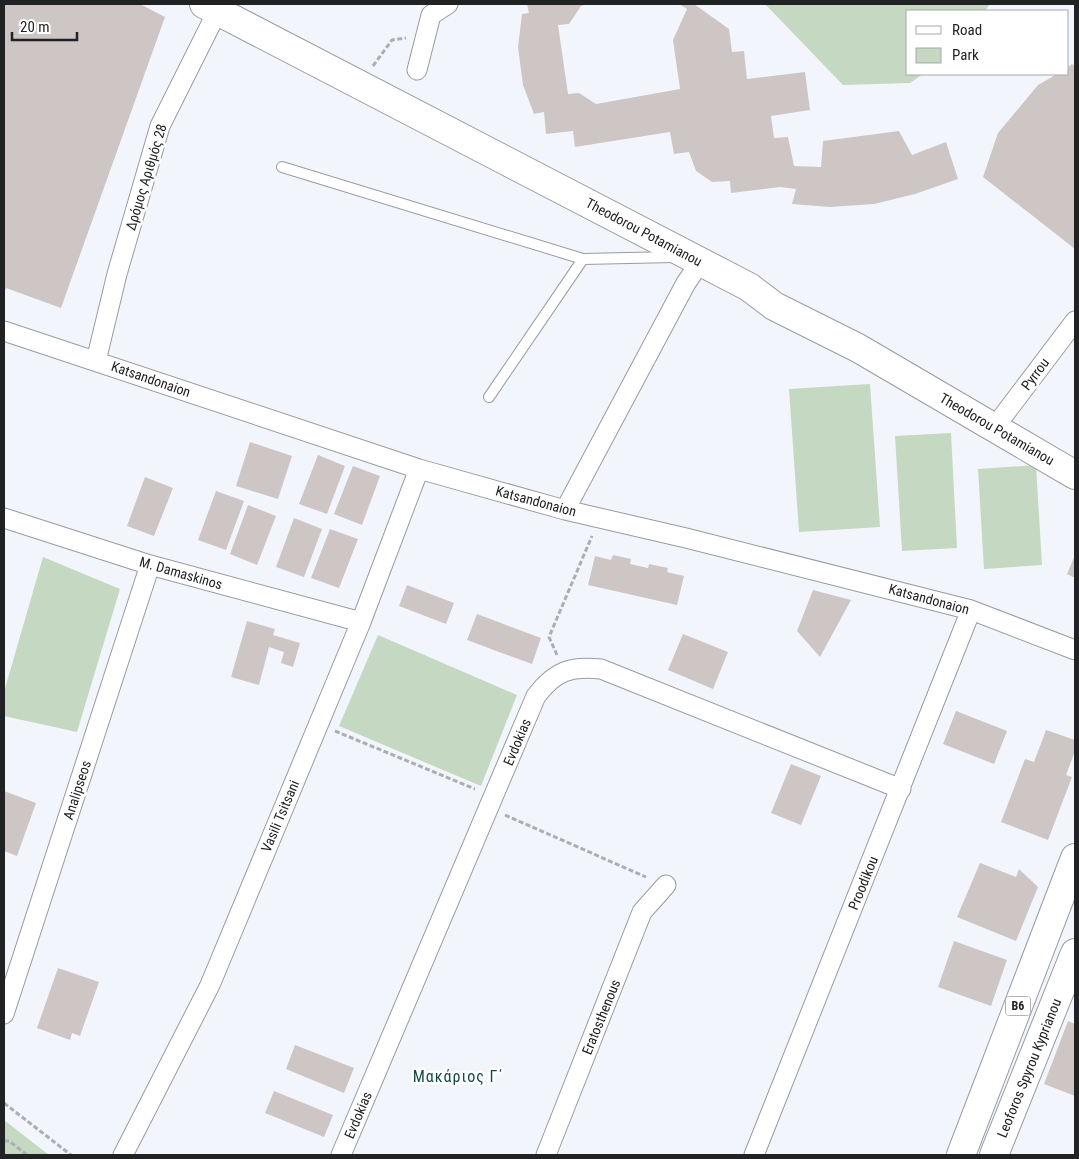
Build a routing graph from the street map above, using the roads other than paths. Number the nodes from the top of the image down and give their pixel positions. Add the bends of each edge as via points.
1 (448, 4) edge
2 (213, 6) edge
3 (417, 70) dead end
4 (282, 167) dead end
5 (583, 259) junction
6 (696, 259) junction
7 (1075, 321) edge
8 (4, 331) edge
9 (96, 360) junction
10 (489, 397) dead end
11 (994, 428) junction
12 (419, 469) junction
13 (1075, 476) edge
14 (565, 510) junction
15 (4, 518) edge
16 (150, 565) junction
17 (971, 610) junction
18 (361, 622) junction
19 (1075, 650) edge
20 (901, 789) junction
21 (1075, 858) edge
22 (666, 885) road end
23 (1075, 953) edge
24 (4, 1014) edge
25 (124, 1155) edge
26 (341, 1155) edge
27 (546, 1155) edge
28 (754, 1155) edge
29 (961, 1155) edge
30 (994, 1155) edge

1 - 3 street via 431,15
2 - 6 main road, Theodorou Potamianou
2 - 9 street, Δρόμος Αριθμός 28 via 160,126
4 - 5 lane
5 - 6 lane
5 - 10 lane
6 - 11 main road, Theodorou Potamianou
6 - 14 street
7 - 11 street, Pyrrou
8 - 9 street, Katsandonaion
9 - 12 street, Katsandonaion
11 - 13 main road, Theodorou Potamianou
12 - 14 street, Katsandonaion
12 - 18 street, Vasili Tsitsani
14 - 17 street, Katsandonaion
15 - 16 street, M. Damaskinos
16 - 18 street, M. Damaskinos
16 - 24 street, Analipseos
17 - 19 street, Katsandonaion
17 - 20 street, Proodikou
18 - 25 street, Vasili Tsitsani via 210,985
20 - 26 street, Evdokias via 601,669 582,667 549,680 536,696
20 - 28 street, Proodikou
21 - 29 main road, B6
22 - 27 street, Eratosthenous via 642,912
23 - 30 main road, Leoforos Spyrou Kyprianou / B6

